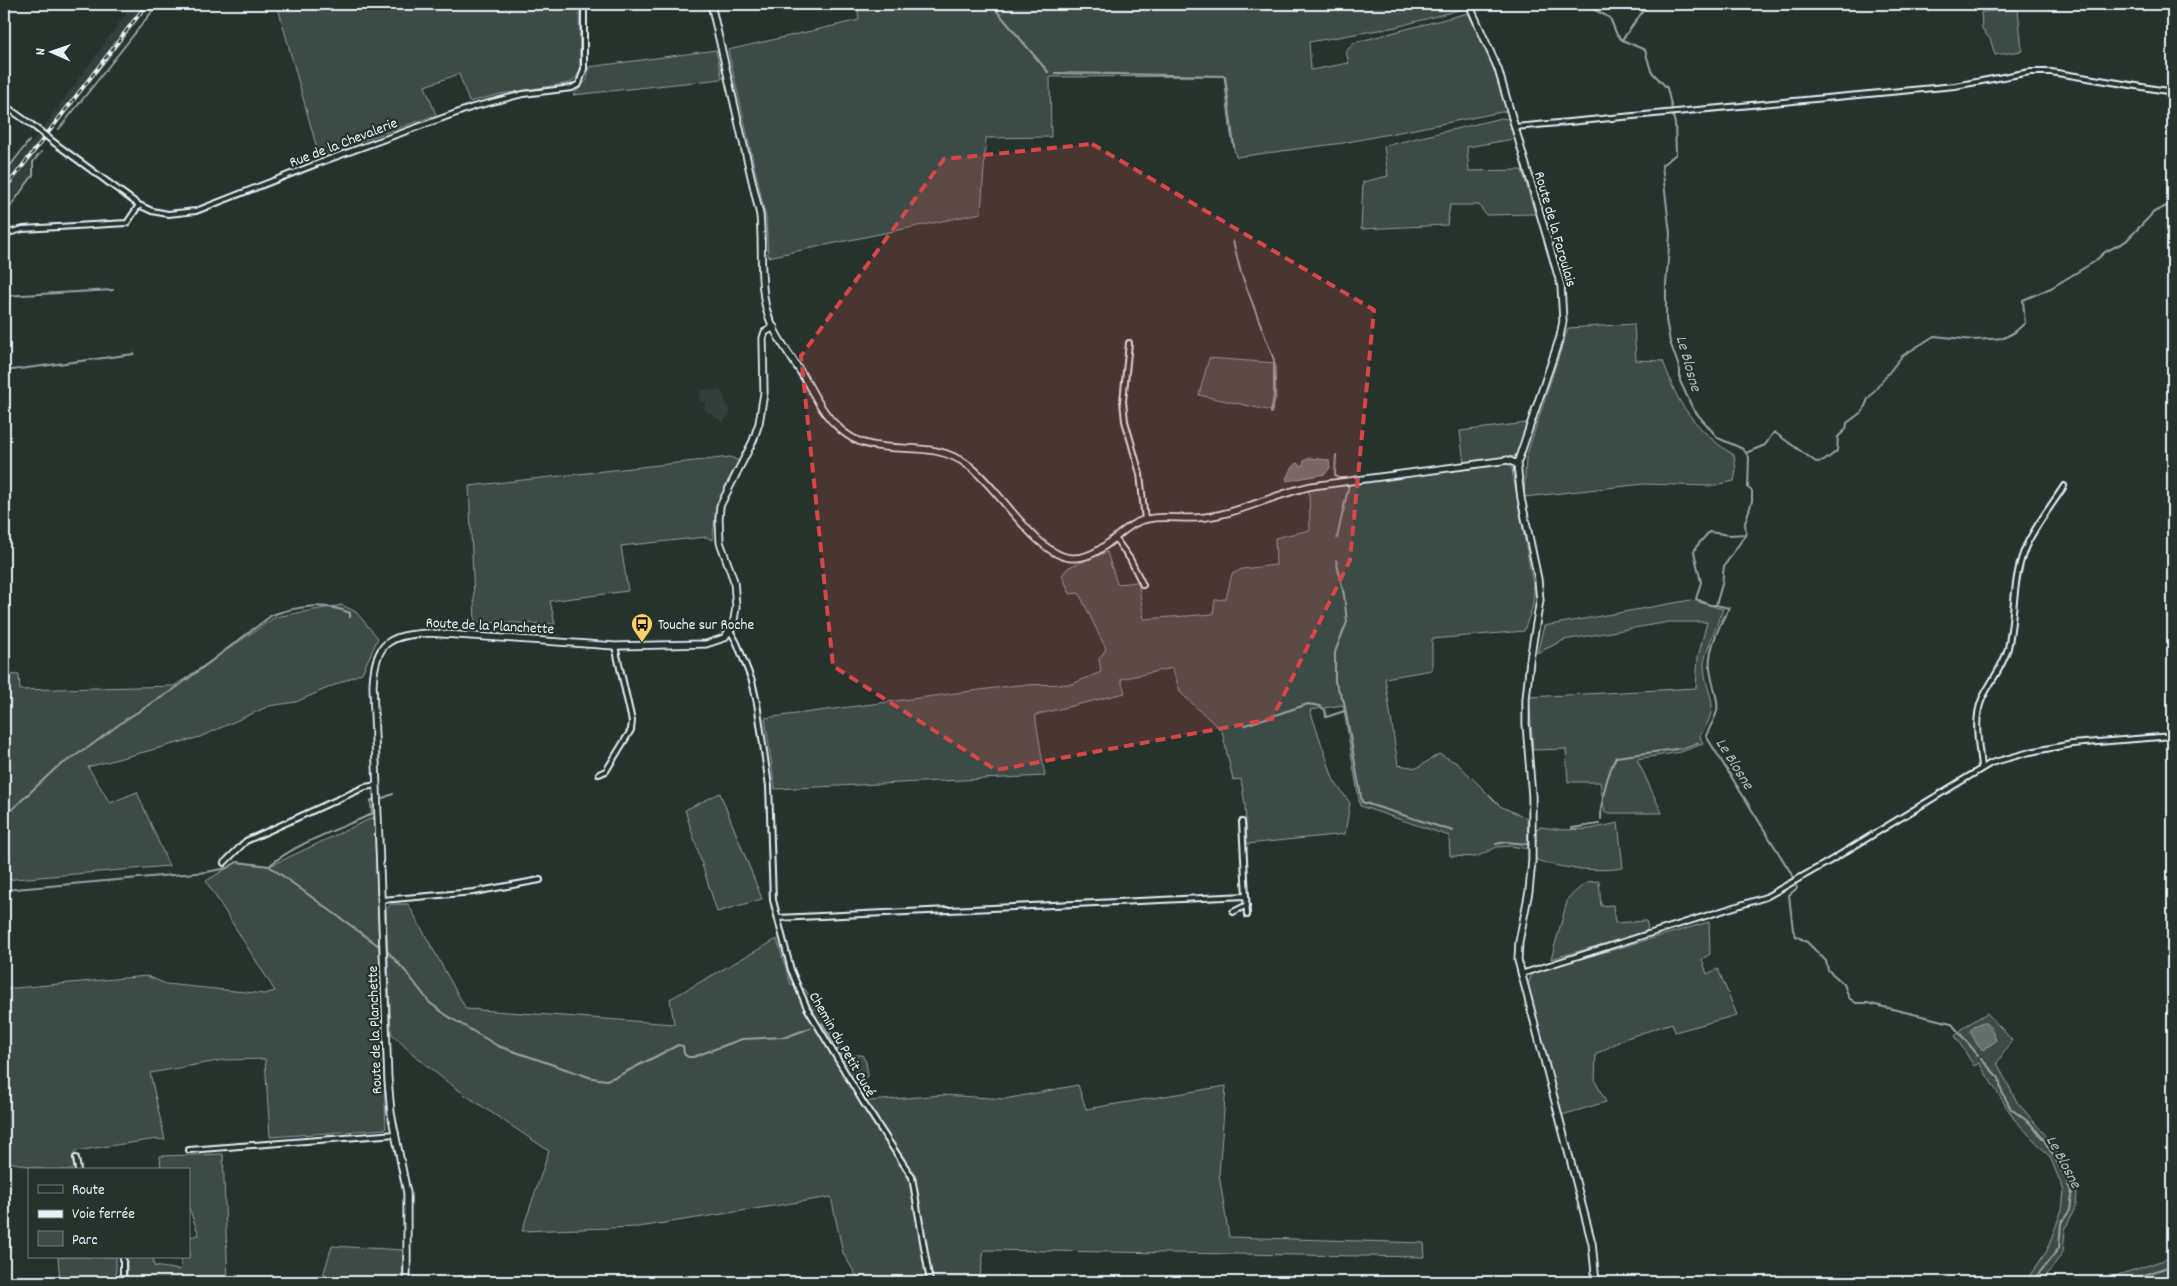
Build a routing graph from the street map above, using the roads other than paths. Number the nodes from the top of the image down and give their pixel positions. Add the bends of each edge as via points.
1 (584, 4) edge
2 (711, 4) edge
3 (1469, 4) edge
4 (2173, 92) edge
5 (4, 105) edge
6 (1515, 128) junction
7 (139, 205) junction
8 (4, 238) edge
9 (774, 327) junction
10 (1129, 342) dead end
11 (1517, 464) junction
12 (2064, 486) dead end
13 (1145, 520) junction
14 (1116, 538) junction
15 (1143, 585) dead end
16 (731, 632) junction
17 (615, 646) junction
18 (2173, 736) edge
19 (1981, 767) junction
20 (599, 774) dead end
21 (378, 784) junction
22 (1242, 822) dead end
23 (224, 862) dead end
24 (540, 880) dead end
25 (1246, 896) junction
26 (382, 900) junction
27 (1247, 905) junction
28 (1233, 912) dead end
29 (1247, 916) dead end
30 (778, 918) junction
31 (1521, 974) junction
32 (396, 1134) junction
33 (189, 1150) dead end
34 (76, 1158) dead end
35 (78, 1168) edge
36 (124, 1258) edge
37 (123, 1282) edge
38 (407, 1282) edge
39 (930, 1282) edge
40 (1596, 1282) edge

1 - 7 street, Rue de la Chevalerie via 584,69 579,84 572,88 523,94 473,107 196,211 168,214
2 - 9 street via 760,216 764,297
3 - 6 street, Route de la Faroulais via 1498,69
4 - 6 street via 2051,72 2030,72 1955,86
5 - 7 street, Rue de la Chevalerie, bridge
6 - 11 street, Route de la Faroulais via 1561,286 1563,305 1557,345
7 - 8 street via 127,222 23,229
9 - 14 street via 824,411 834,424 856,440 872,445 922,447 968,465 992,487 1038,540 1062,557 1088,556
9 - 16 street via 765,332 763,338 764,393 760,422 720,506 718,519 720,542 734,581 735,620
10 - 13 street via 1123,401 1125,421 1140,474
11 - 13 street via 1508,460 1312,486 1207,517
11 - 31 street via 1540,600 1526,699 1532,861 1519,942
12 - 19 street via 2025,549 2020,564 2007,650 1978,712
13 - 14 street via 1132,525
14 - 15 street
16 - 17 street, Route de la Planchette via 706,644
16 - 30 street, Chemin du Petit Cucé via 752,681 757,704 769,786 773,900
17 - 20 street via 632,721 631,730 606,771
17 - 21 street, Route de la Planchette via 450,633 398,636 381,649 374,666
18 - 19 street via 2055,747
19 - 31 street via 1798,880 1749,904
21 - 23 street via 246,841
21 - 26 street, Route de la Planchette
22 - 25 street
24 - 26 street via 474,892
25 - 27 street
25 - 30 street
26 - 32 street, Route de la Planchette via 388,1079
27 - 28 street
27 - 29 street
30 - 39 street, Chemin du Petit Cucé via 791,970 806,1008 912,1177
31 - 40 street via 1592,1243
32 - 33 street
32 - 38 street, Route de la Planchette via 407,1193
34 - 35 street
36 - 37 street

